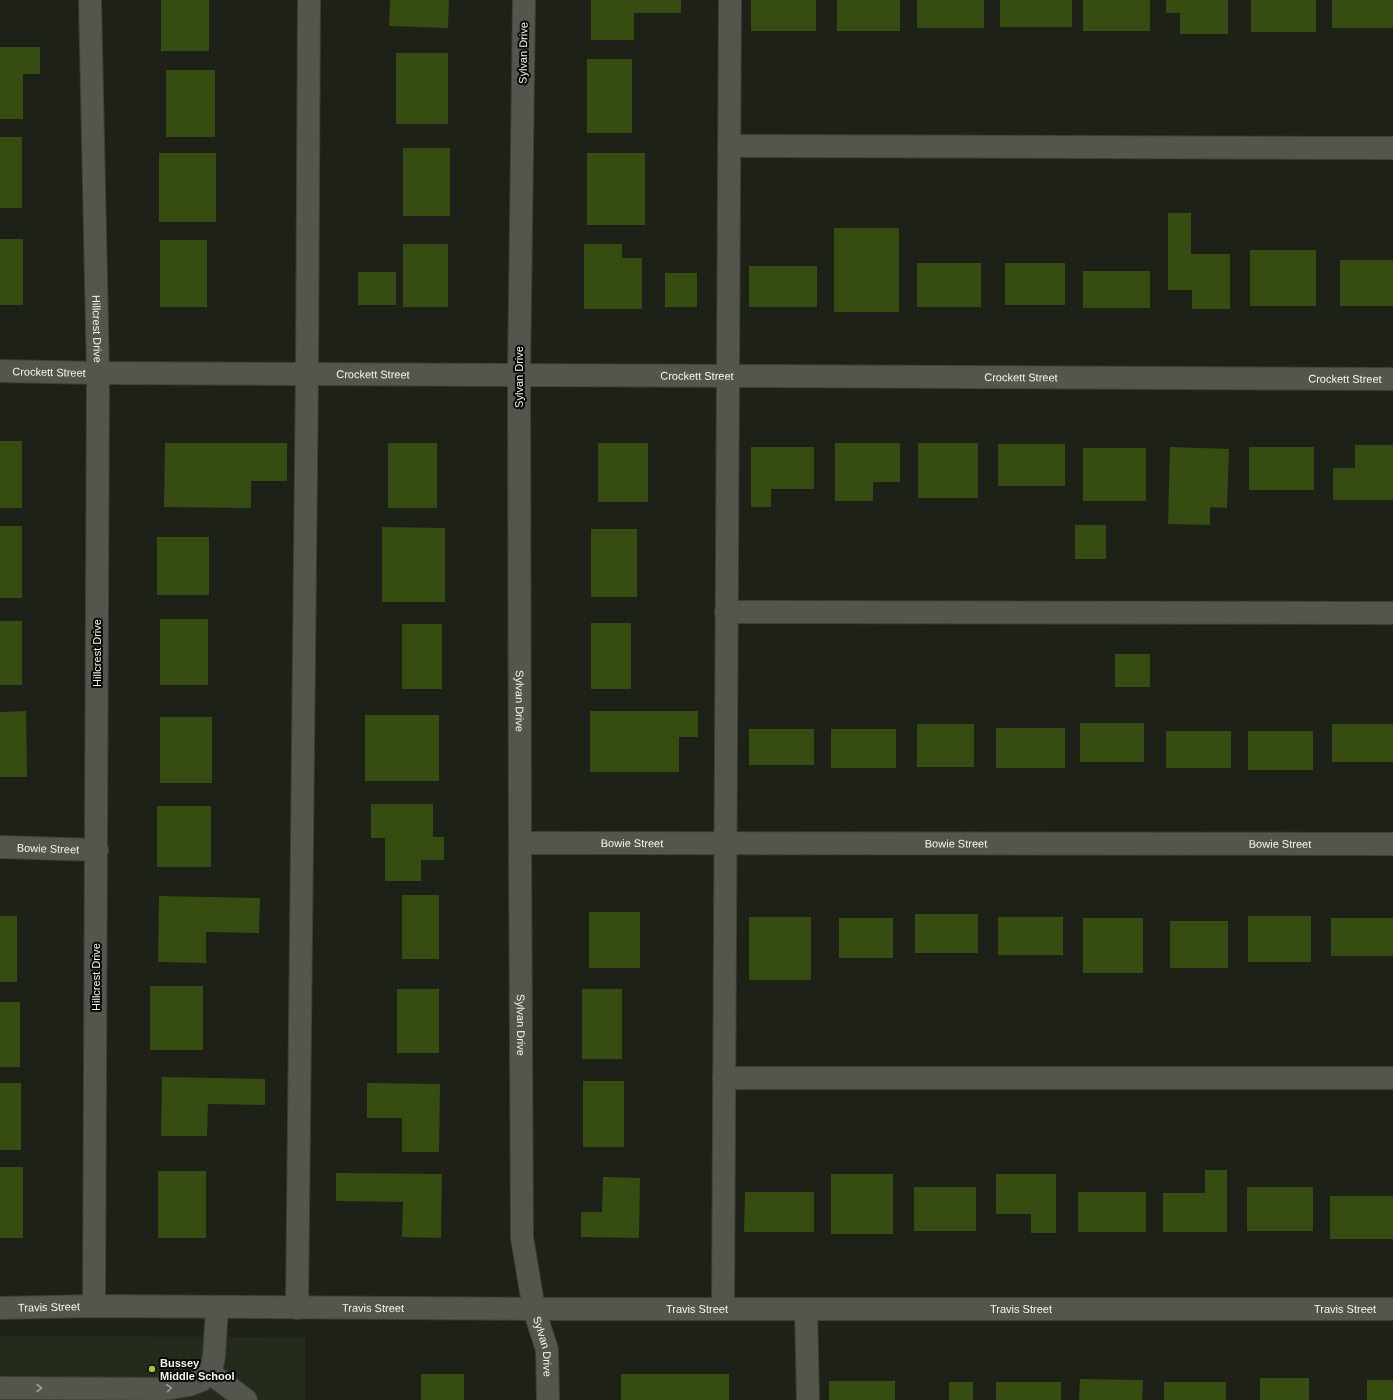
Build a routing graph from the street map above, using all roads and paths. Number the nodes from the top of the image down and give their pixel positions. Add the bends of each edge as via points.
1 (90, 0) edge
2 (309, 0) edge
3 (524, 0) edge
4 (730, 0) edge
5 (729, 146) junction
6 (1393, 148) edge
7 (0, 371) edge
8 (98, 373) junction
9 (307, 374) junction
10 (519, 375) junction
11 (727, 376) junction
12 (1393, 379) edge
13 (726, 612) junction
14 (1393, 613) edge
15 (520, 843) junction
16 (726, 843) junction
17 (1393, 844) edge
18 (0, 847) edge
19 (97, 850) junction
20 (724, 1078) junction
21 (1393, 1078) edge
22 (94, 1306) junction
23 (217, 1307) junction
24 (0, 1308) edge
25 (297, 1308) junction
26 (534, 1309) junction
27 (723, 1309) junction
28 (806, 1309) junction
29 (1393, 1309) edge
30 (210, 1373) junction
31 (0, 1388) edge
32 (246, 1400) edge
33 (548, 1400) edge
34 (808, 1400) edge

1 - 8 street, Hillcrest Drive
2 - 9 street
3 - 10 street, Sylvan Drive
4 - 5 street
5 - 6 street
5 - 11 street
7 - 8 street, Crockett Street
8 - 9 street, Crockett Street
8 - 19 street, Hillcrest Drive
9 - 10 street, Crockett Street
9 - 25 street
10 - 11 street, Crockett Street
10 - 15 street, Sylvan Drive
11 - 12 street, Crockett Street
11 - 13 street
13 - 14 street
13 - 16 street
15 - 16 street, Bowie Street
15 - 26 street, Sylvan Drive via 522,1238
16 - 17 street, Bowie Street
16 - 20 street
18 - 19 street, Bowie Street
19 - 22 street, Hillcrest Drive
20 - 21 street
20 - 27 street
22 - 23 street, Travis Street
22 - 24 street, Travis Street
23 - 25 street, Travis Street
23 - 30 street via 214,1357
25 - 26 street, Travis Street
26 - 27 street, Travis Street
26 - 33 street, Sylvan Drive via 547,1350
27 - 28 street, Travis Street
28 - 29 street, Travis Street
28 - 34 street
31 -> 30 street via 165,1389 189,1385 202,1380
30 - 32 street

